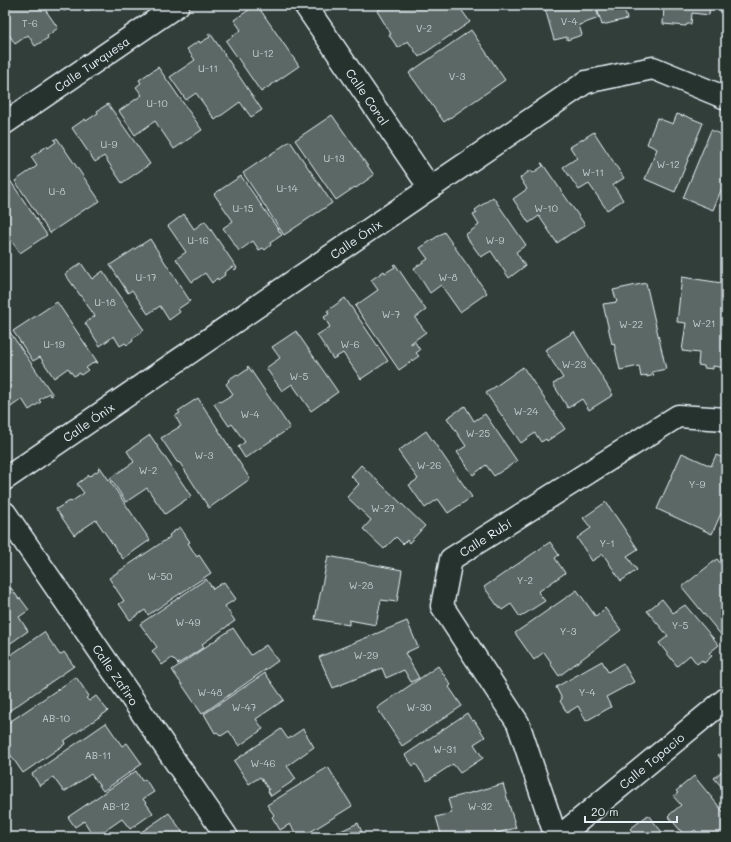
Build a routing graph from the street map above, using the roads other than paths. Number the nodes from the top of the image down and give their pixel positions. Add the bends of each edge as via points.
1 (178, 5) edge
2 (305, 5) edge
3 (726, 98) edge
4 (5, 123) edge
5 (430, 188) junction
6 (726, 419) edge
7 (5, 480) edge
8 (5, 513) edge
9 (726, 699) edge
10 (227, 837) edge
11 (557, 837) edge

1 - 4 street, Calle Turquesa
2 - 5 street, Calle Coral
3 - 5 street, Calle Ónix via 653,68 586,82
5 - 7 street, Calle Ónix
6 - 11 street, Calle Rubí via 678,416 451,559 442,606 518,722
8 - 10 street, Calle Zafiro
9 - 11 street, Calle Topacio

